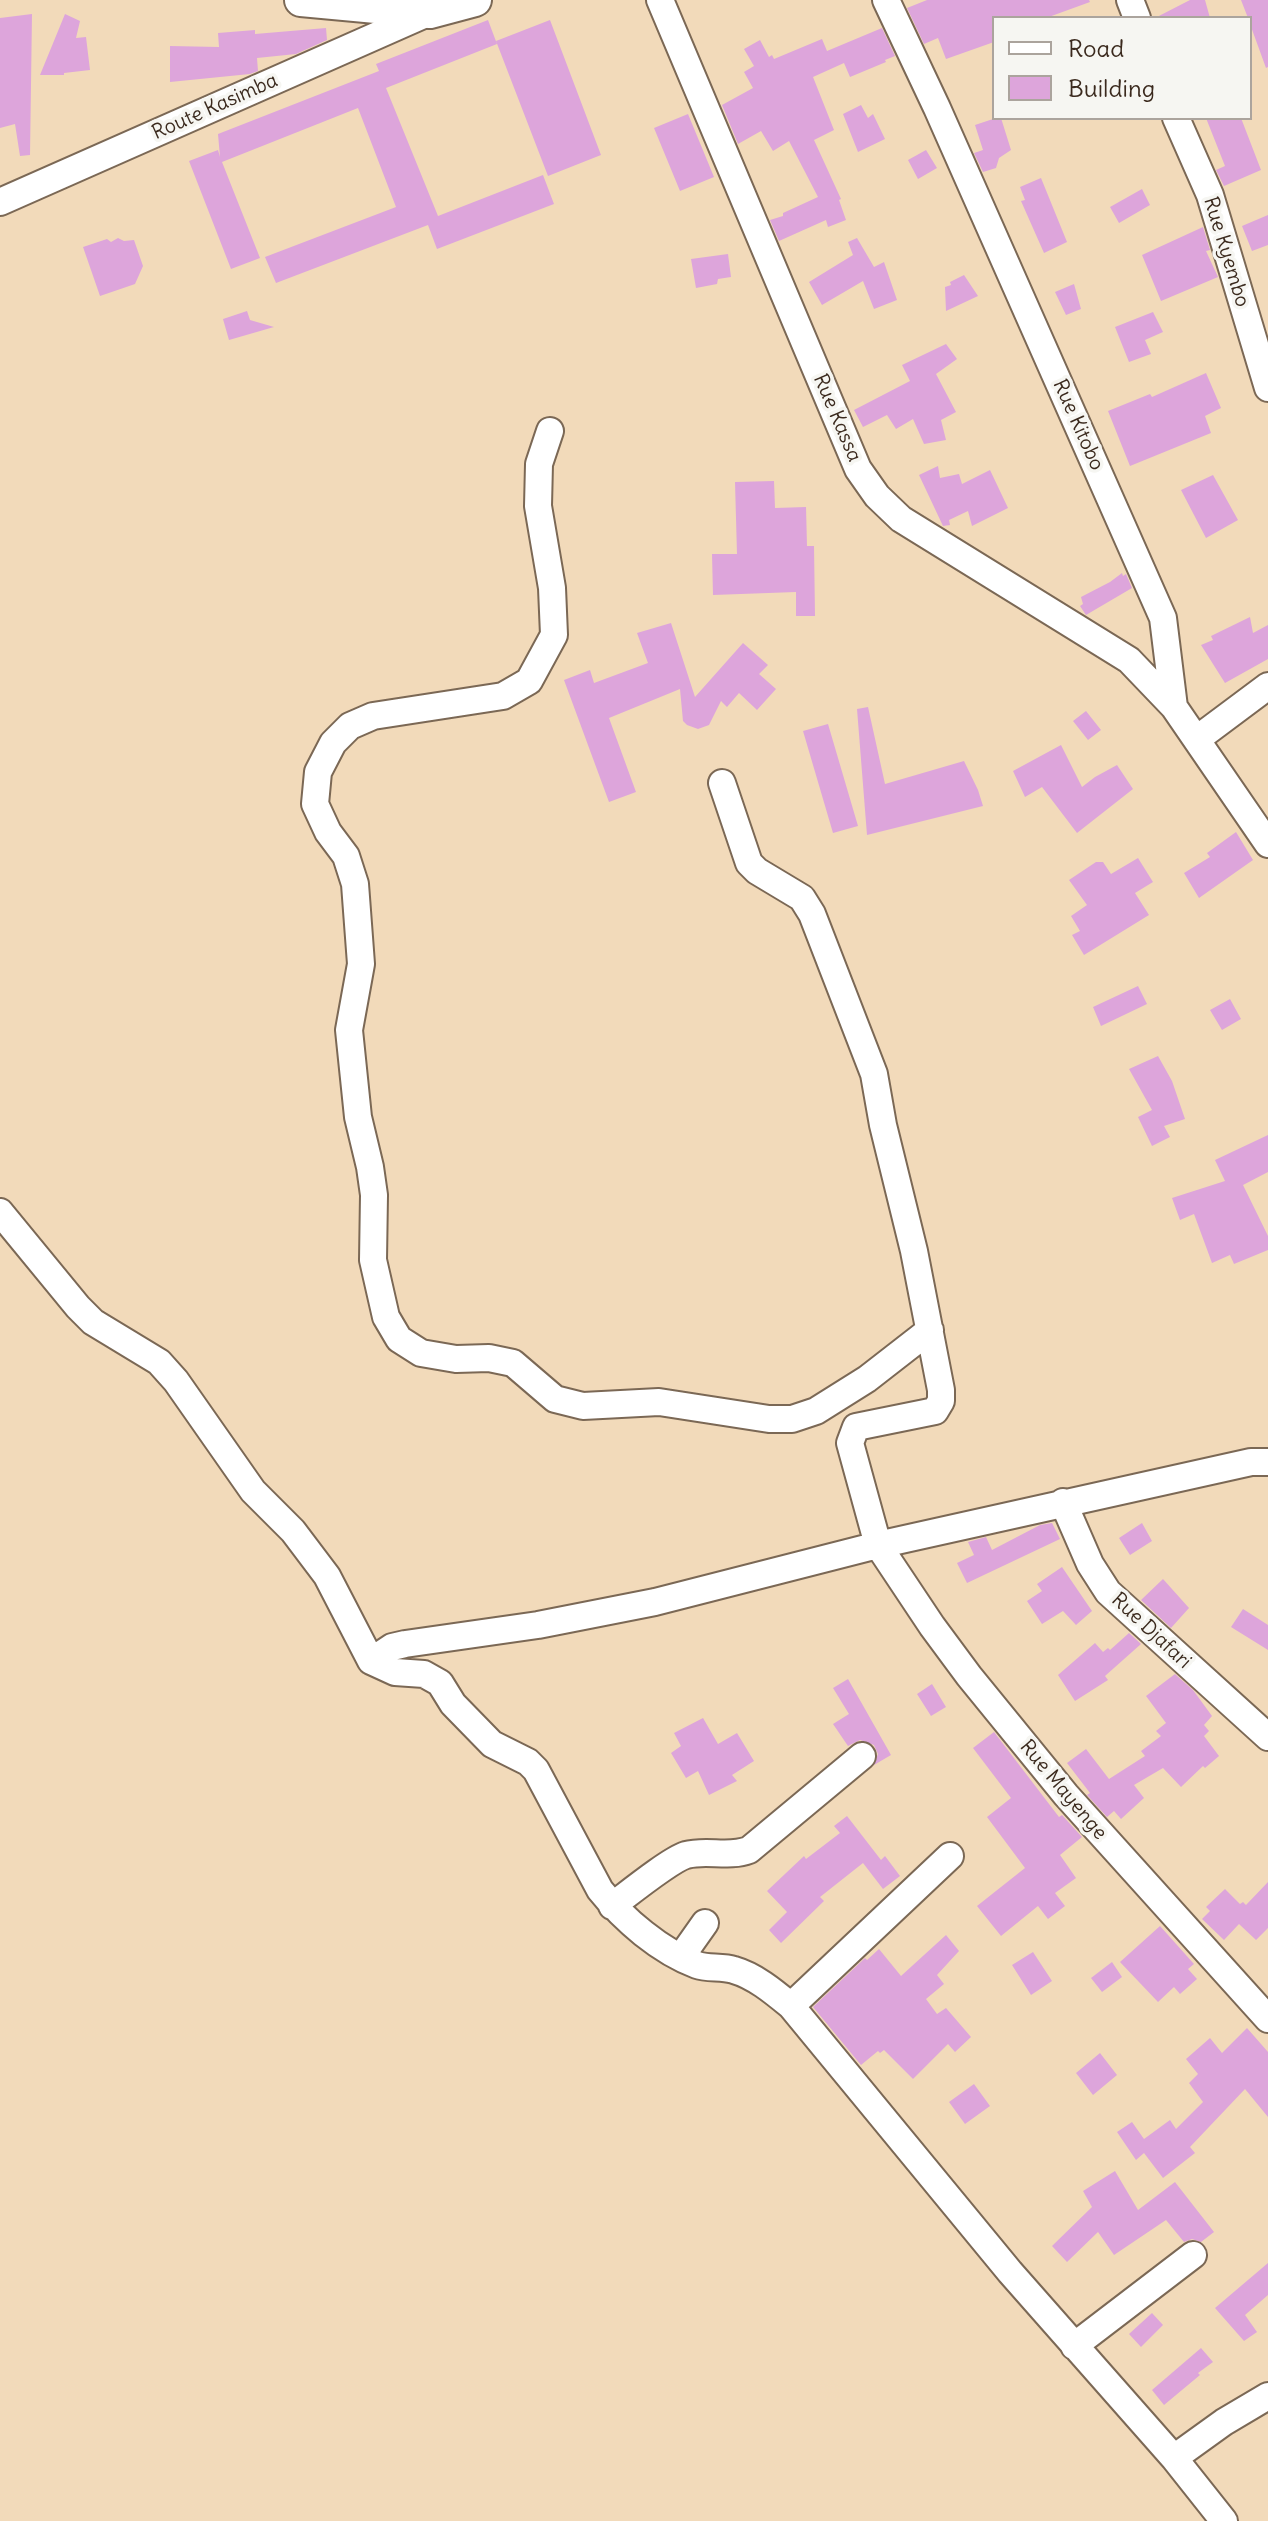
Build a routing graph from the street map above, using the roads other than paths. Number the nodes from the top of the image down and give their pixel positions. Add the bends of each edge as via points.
1 (301, 0) edge
2 (475, 0) edge
3 (660, 0) edge
4 (886, 0) edge
5 (430, 12) junction
6 (1177, 120) edge
7 (0, 202) edge
8 (1268, 388) edge
9 (550, 431) dead end
10 (1268, 686) edge
11 (1174, 707) junction
12 (1197, 739) junction
13 (722, 783) dead end
14 (1268, 844) edge
15 (0, 1212) edge
16 (930, 1330) junction
17 (1268, 1462) edge
18 (1063, 1502) junction
19 (878, 1545) junction
20 (371, 1661) junction
21 (1268, 1737) edge
22 (862, 1756) dead end
23 (950, 1856) dead end
24 (612, 1906) junction
25 (705, 1923) dead end
26 (681, 1957) junction
27 (791, 2006) junction
28 (1268, 2019) edge
29 (1193, 2255) dead end
30 (1074, 2346) junction
31 (1268, 2396) edge
32 (1174, 2458) junction
33 (1224, 2521) edge

1 - 5 street, Route Kasimba
2 - 5 street, Route Kasimba
3 - 11 street, Rue Kassa via 858,469 877,496 901,519 1129,660
4 - 11 street, Rue Kitobo via 1163,618
5 - 7 street, Route Kasimba
6 - 8 street, Rue Kyembo via 1210,195
9 - 16 street via 539,464 538,506 554,635 529,681 503,696 373,716 350,726 333,743 318,772 315,804 346,856 355,884 361,964 349,1030 358,1117 374,1195 373,1260 386,1317 399,1339 421,1353 513,1363 555,1399 583,1406 659,1402 769,1419 816,1411
10 - 12 street
11 - 12 street, Rue Kitobo
12 - 14 street, Rue Kitobo
13 - 16 street via 749,863 802,898 812,914 874,1074
15 - 20 street via 93,1322 159,1362 176,1381 253,1491 327,1576
16 - 19 street, Rue Mayenge via 939,1407 856,1427 851,1434 851,1451
17 - 18 street
18 - 19 street
18 - 21 street, Rue Djafari via 1108,1592
19 - 20 street via 655,1602 405,1644
19 - 28 street, Rue Mayenge via 969,1676 1066,1795
20 - 24 street via 440,1683 492,1744 536,1770
22 - 24 street via 749,1850 684,1856
23 - 27 street
24 - 26 street
25 - 26 street
26 - 27 street via 700,1966 733,1970
27 - 30 street
29 - 30 street
30 - 32 street
31 - 32 street
32 - 33 street

